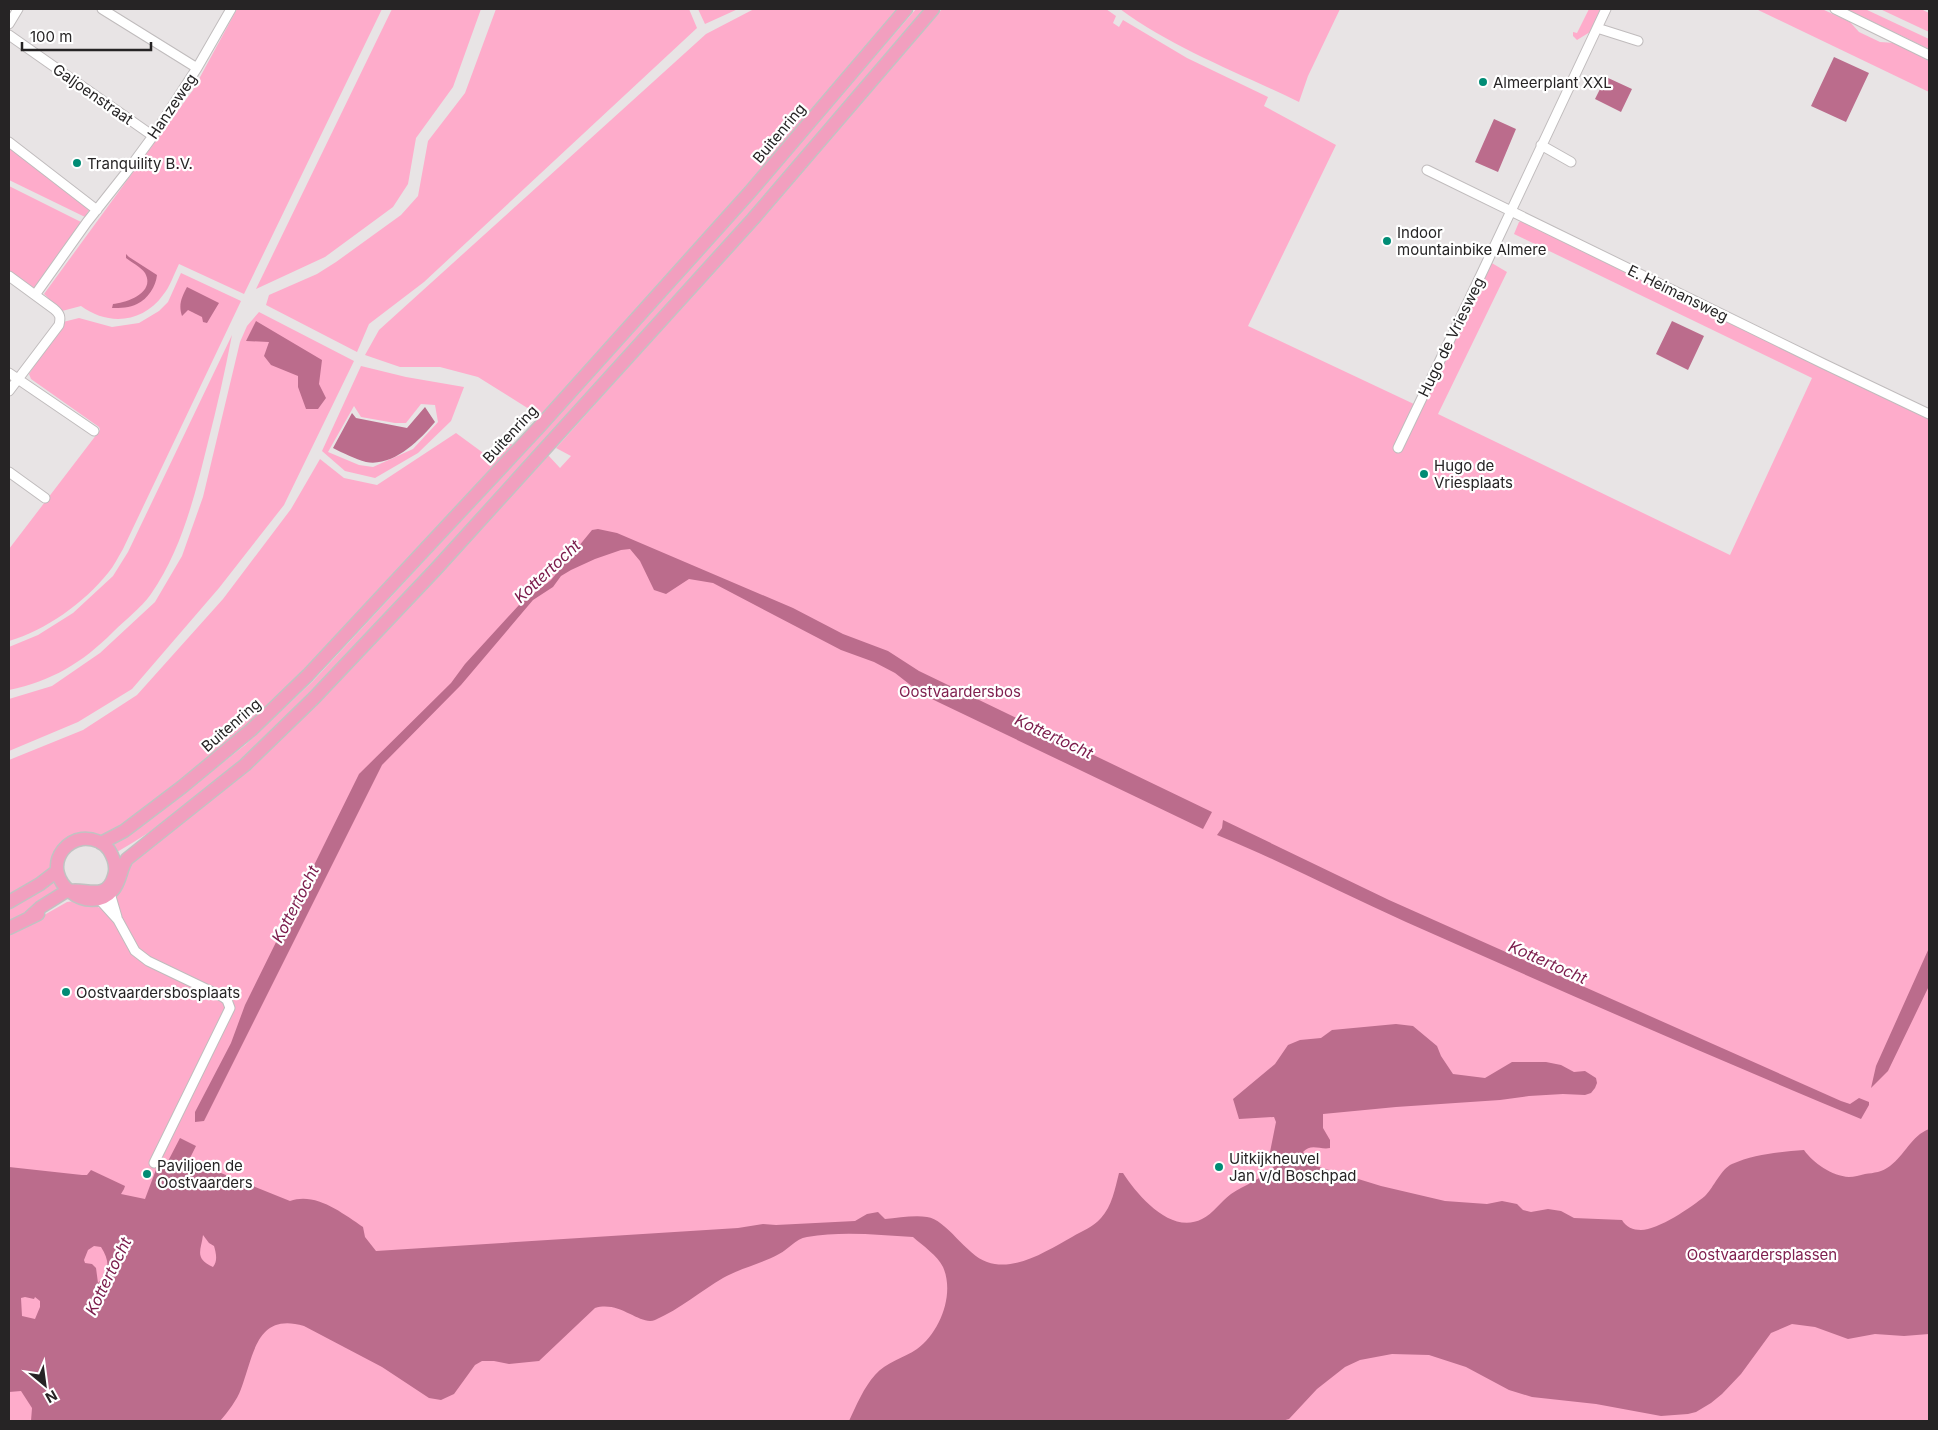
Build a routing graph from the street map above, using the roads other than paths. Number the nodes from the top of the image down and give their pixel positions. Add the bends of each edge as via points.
1 (18, 9) edge
2 (102, 9) edge
3 (231, 9) edge
4 (906, 9) edge
5 (933, 9) edge
6 (1606, 9) edge
7 (1835, 9) edge
8 (9, 24) edge
9 (1597, 28) junction
10 (9, 35) edge
11 (1638, 41) dead end
12 (1929, 55) edge
13 (197, 68) junction
14 (153, 136) junction
15 (9, 142) edge
16 (1541, 145) junction
17 (1571, 162) dead end
18 (1426, 170) dead end
19 (97, 210) junction
20 (1510, 210) junction
21 (9, 276) edge
22 (36, 295) junction
23 (9, 373) edge
24 (17, 379) junction
25 (9, 391) edge
26 (1929, 414) edge
27 (94, 431) dead end
28 (1398, 448) dead end
29 (9, 472) edge
30 (45, 498) dead end
31 (101, 843) junction
32 (118, 869) junction
33 (57, 871) junction
34 (106, 892) junction
35 (72, 893) junction
36 (9, 902) edge
37 (9, 928) edge
38 (154, 1163) dead end

1 - 8 street
2 - 13 street
3 - 13 street, Hanzeweg
4 - 31 highway, Buitenring via 750,192 525,443 308,675 252,730 189,782 124,831
5 - 32 highway via 753,219 430,576 272,739 214,791 122,856
6 - 9 street, Hugo de Vriesweg
7 - 12 street
9 - 11 street
9 - 16 street, Hugo de Vriesweg
10 - 14 street, Galjoenstraat
13 - 14 street, Hanzeweg
14 - 19 street, Hanzeweg
15 - 19 street
16 - 17 street
16 - 20 street, Hugo de Vriesweg
18 - 20 street, E. Heimansweg
19 - 22 street, Hanzeweg
20 - 26 street, E. Heimansweg
20 - 28 street, Hugo de Vriesweg
21 - 22 street
22 - 24 street via 54,309 61,320
23 - 24 street
24 - 25 street
24 - 27 street
29 - 30 street
31 - 32 highway via 110,852
31 - 33 highway via 87,839 68,844 59,856
32 - 34 highway via 116,886
33 - 35 highway via 60,882
33 - 36 highway
34 - 35 highway via 89,900
34 - 35 highway via 75,889
34 - 38 street via 135,951 148,961 223,997 230,1008
35 - 37 highway via 41,907

